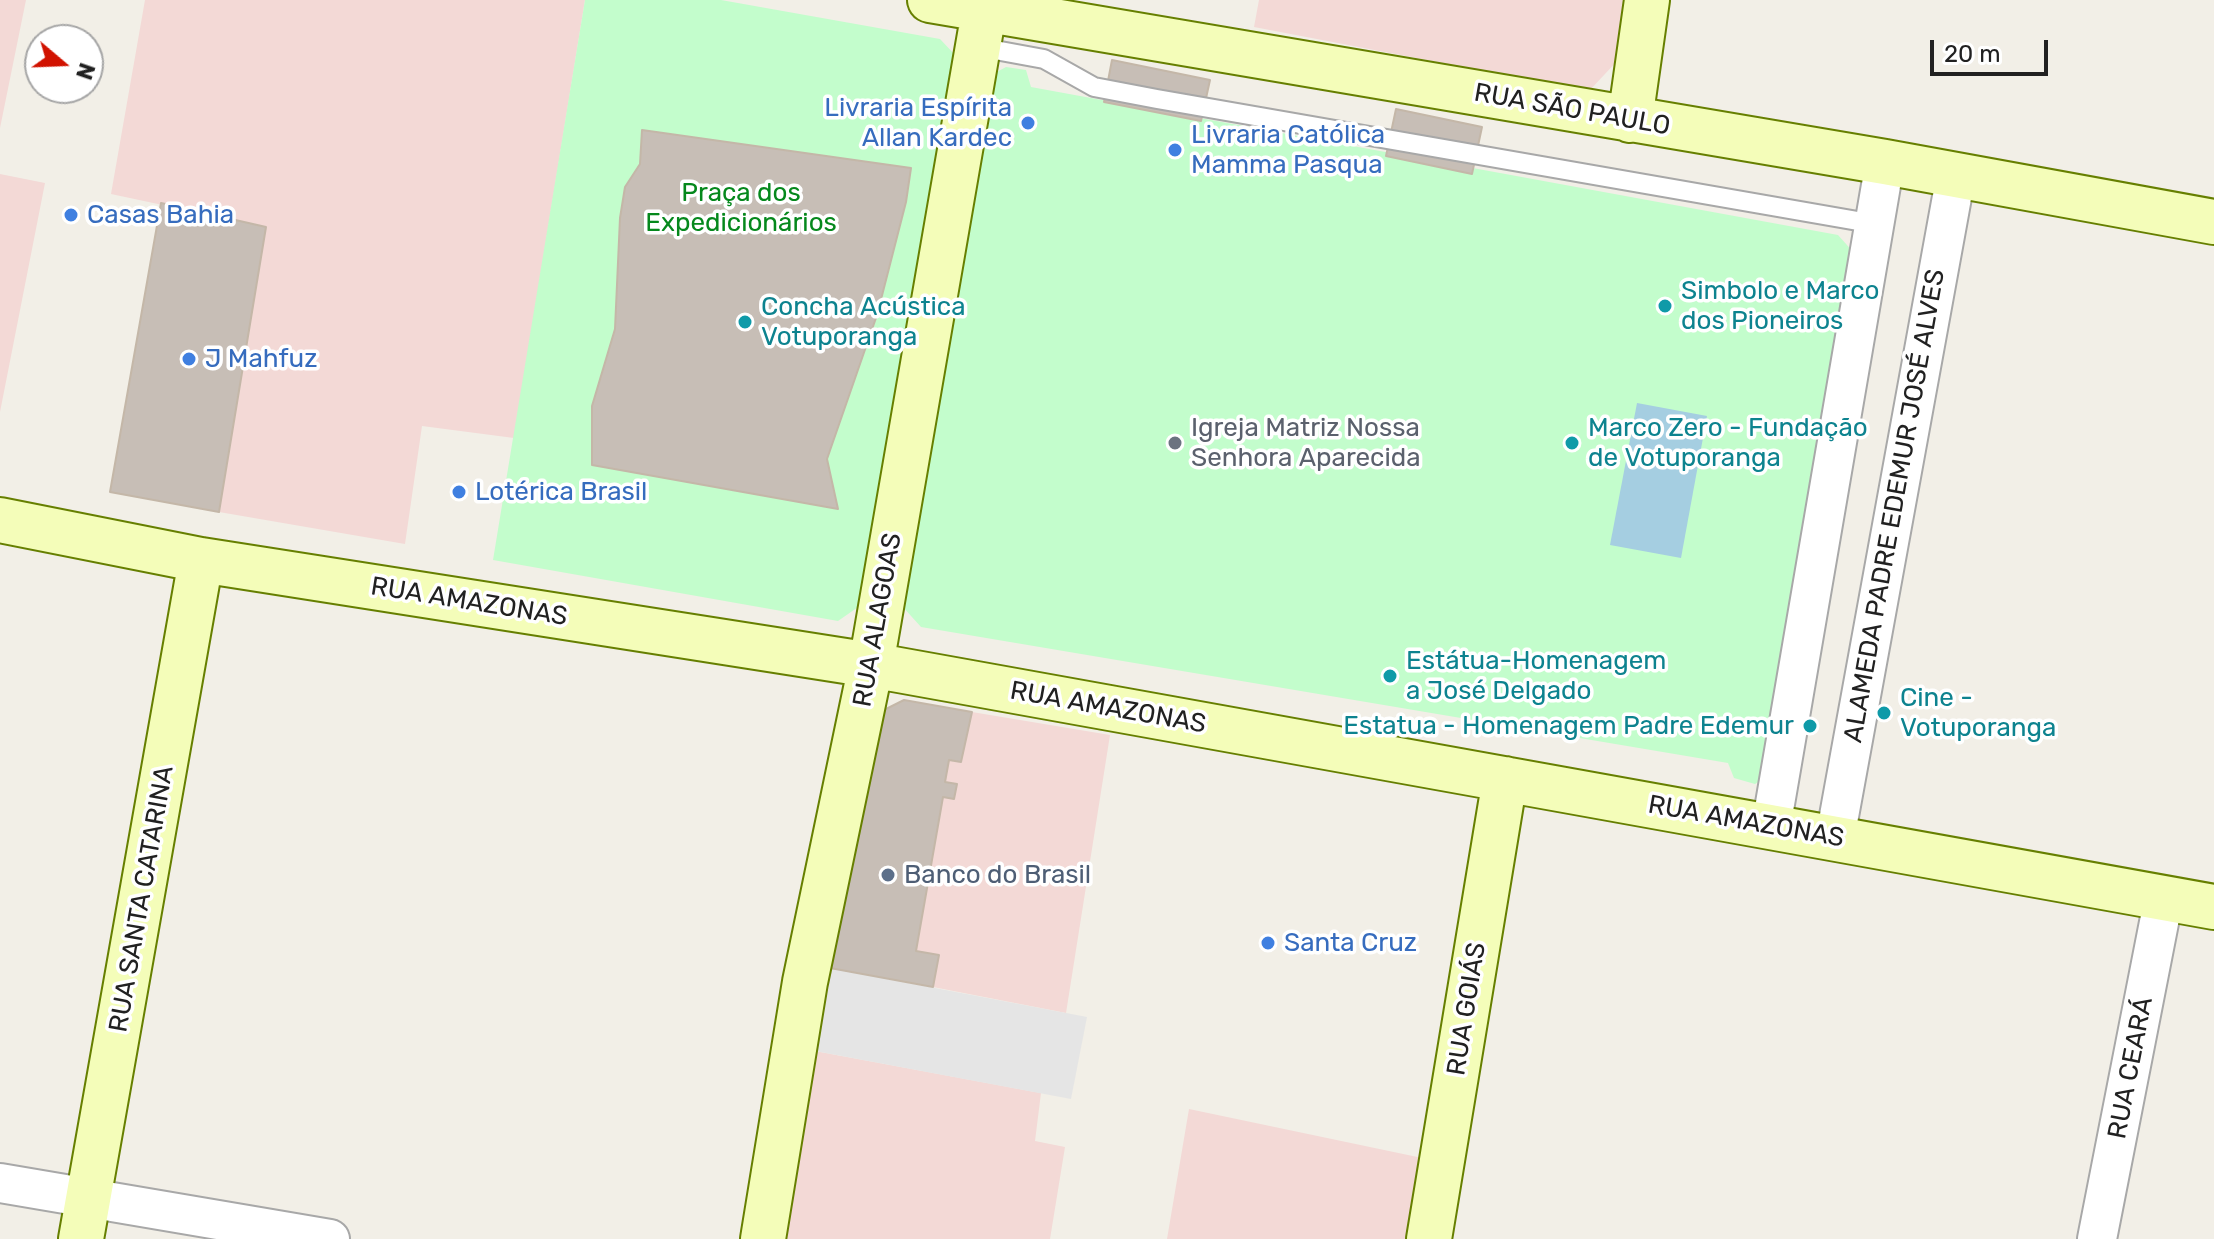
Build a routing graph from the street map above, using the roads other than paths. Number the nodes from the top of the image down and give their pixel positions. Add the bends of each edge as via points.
1 (930, 0) edge
2 (1647, 0) edge
3 (985, 5) edge
4 (976, 59) junction
5 (1630, 120) junction
6 (1885, 162) junction
7 (1956, 175) junction
8 (2214, 222) edge
9 (1875, 224) junction
10 (0, 520) edge
11 (201, 560) junction
12 (871, 665) junction
13 (1505, 779) junction
14 (1771, 827) junction
15 (1835, 838) junction
16 (2164, 897) junction
17 (2214, 907) edge
18 (0, 1183) edge
19 (90, 1196) junction
20 (81, 1239) edge
21 (330, 1239) edge
22 (763, 1239) edge
23 (1429, 1239) edge
24 (2097, 1239) edge

1 - 3 main road, RUA SÃO PAULO
2 - 5 main road
3 - 4 main road, RUA ALAGOAS
3 - 5 main road, RUA SÃO PAULO
4 - 9 lane via 995,50 1044,59 1094,87
4 - 12 main road, RUA ALAGOAS
5 - 6 main road, RUA SÃO PAULO
6 - 7 main road, RUA SÃO PAULO
6 - 9 street
7 - 8 main road, RUA SÃO PAULO
7 - 15 street, ALAMEDA PADRE EDEMUR JOSÉ ALVES
9 - 14 street
10 - 11 main road, RUA AMAZONAS
11 - 12 main road, RUA AMAZONAS
11 - 19 main road, RUA SANTA CATARINA
12 - 13 main road, RUA AMAZONAS
12 - 22 main road, RUA ALAGOAS via 805,982
13 - 14 main road, RUA AMAZONAS
13 - 23 main road, RUA GOIÁS
14 - 15 main road, RUA AMAZONAS
15 - 16 main road, RUA AMAZONAS
16 - 17 main road, RUA AMAZONAS
16 - 24 street, RUA CEARÁ
18 - 19 street
19 - 20 main road, RUA SANTA CATARINA
19 - 21 street

